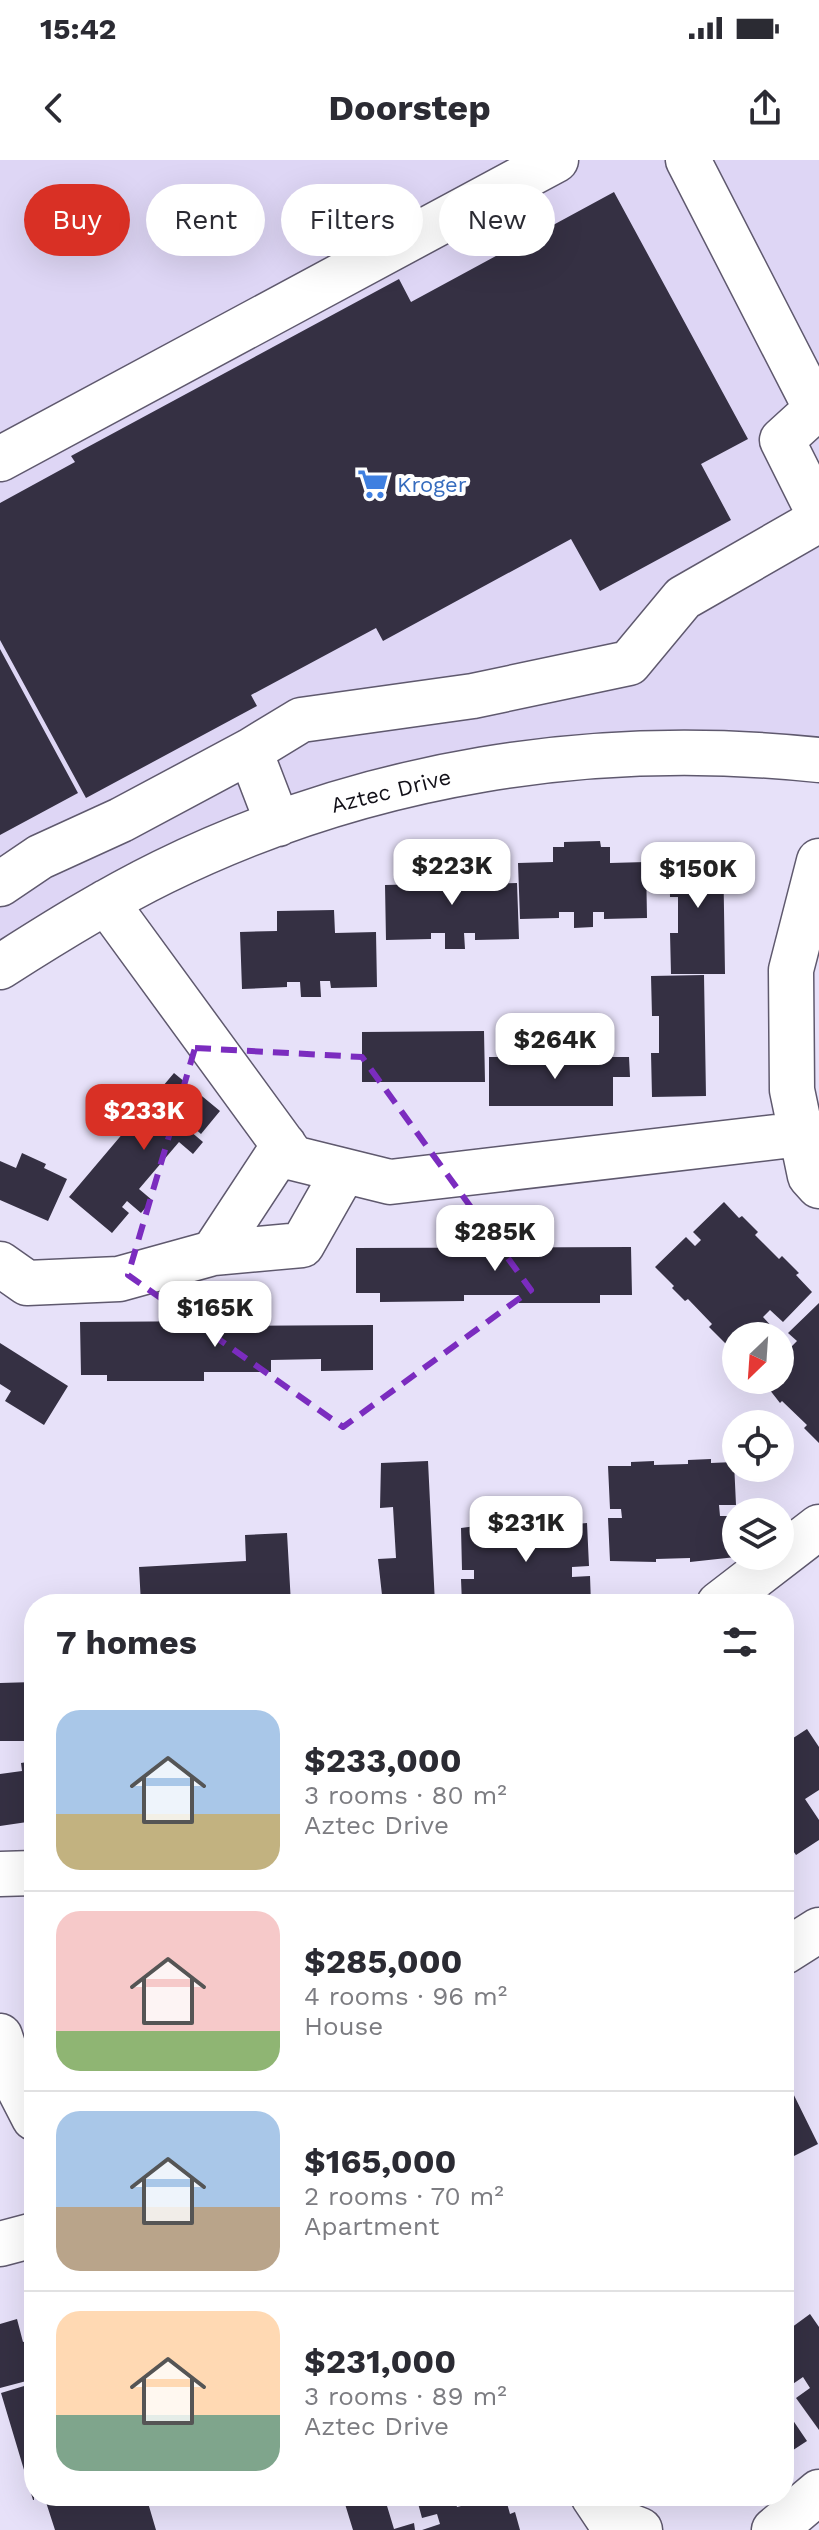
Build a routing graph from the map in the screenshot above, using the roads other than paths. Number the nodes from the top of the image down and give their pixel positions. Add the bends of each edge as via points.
1 (556, 160) edge
2 (688, 160) edge
3 (0, 459) edge
4 (819, 517) edge
5 (250, 751) junction
6 (819, 760) edge
7 (121, 820) junction
8 (278, 824) junction
9 (819, 861) edge
10 (146, 881) junction
11 (0, 884) edge
12 (106, 902) junction
13 (0, 967) edge
14 (801, 1134) junction
15 (284, 1145) junction
16 (344, 1171) junction
17 (819, 1186) edge
18 (213, 1253) junction
19 (0, 1264) edge
20 (819, 1527) edge
21 (732, 1594) edge
22 (24, 1873) edge
23 (0, 1874) edge
24 (819, 1930) edge
25 (794, 1946) edge
26 (0, 2036) edge
27 (24, 2098) edge
28 (24, 2238) edge
29 (0, 2244) edge
30 (819, 2492) edge
31 (774, 2530) edge

1 - 3 street
2 - 4 street via 816,409 782,440
4 - 5 street via 683,598 629,663 473,696 301,720
5 - 7 street
5 - 8 street
6 - 8 street, Aztec Drive via 686,751 604,753 510,764 343,802
7 - 10 street
7 - 11 street via 40,857
8 - 10 street, Aztec Drive
9 - 14 street via 791,970 792,1090
10 - 12 street, Aztec Drive
12 - 13 street, Aztec Drive
12 - 15 street
14 - 16 street via 390,1182
14 - 17 street via 810,1176
15 - 16 street via 293,1158
15 - 18 street
16 - 18 street via 302,1245
18 - 19 street via 119,1279 27,1283
20 - 21 street
22 - 23 street
24 - 25 street
26 - 27 street
28 - 29 street
30 - 31 street

